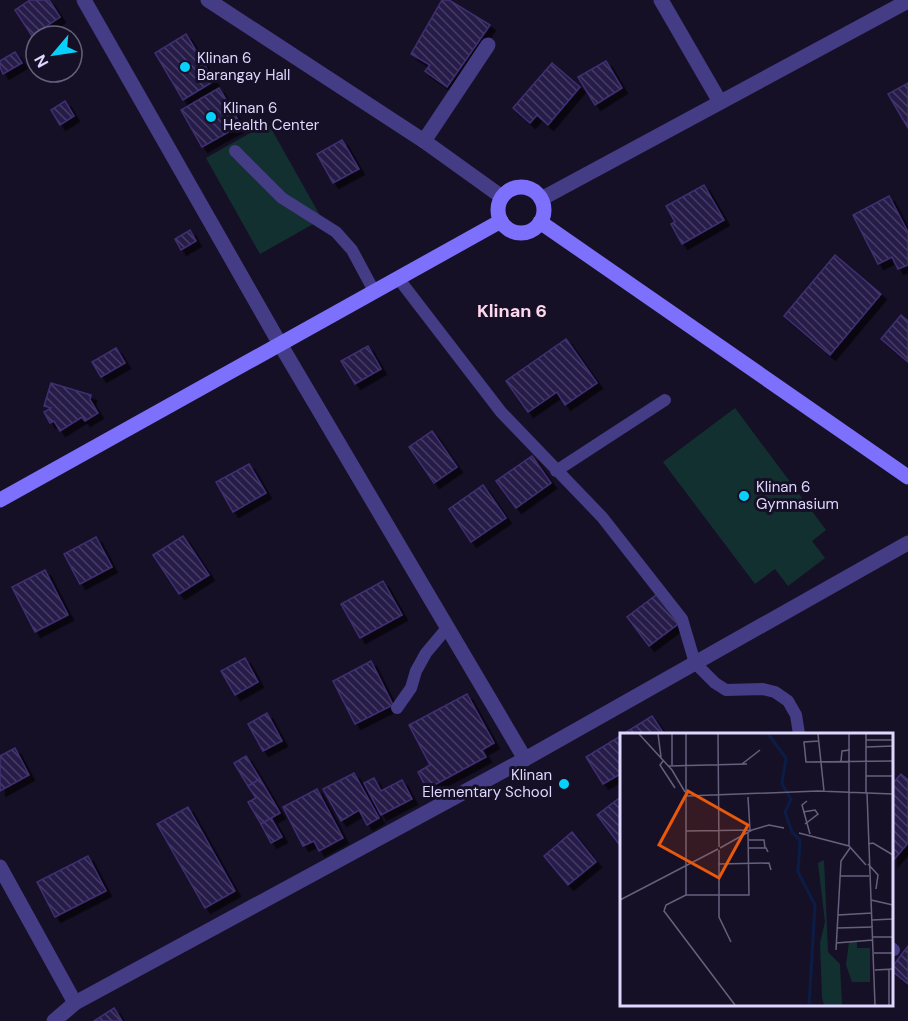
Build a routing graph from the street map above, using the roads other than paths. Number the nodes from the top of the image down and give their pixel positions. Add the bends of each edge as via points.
1 (84, 0) edge
2 (208, 0) edge
3 (662, 0) edge
4 (908, 1) edge
5 (488, 45) dead end
6 (720, 102) junction
7 (424, 141) junction
8 (235, 151) dead end
9 (502, 196) junction
10 (541, 199) junction
11 (501, 221) junction
12 (540, 222) junction
13 (398, 278) junction
14 (374, 291) junction
15 (280, 344) junction
16 (665, 400) dead end
17 (556, 471) junction
18 (908, 477) edge
19 (0, 500) edge
20 (908, 543) edge
21 (447, 627) junction
22 (695, 663) junction
23 (397, 708) dead end
24 (799, 733) edge
25 (525, 759) junction
26 (0, 867) edge
27 (75, 1003) junction
28 (54, 1021) edge

1 - 15 street
2 - 7 street
3 - 6 street
4 - 6 street
5 - 7 street
6 - 10 street
7 - 9 street
8 - 14 lane via 282,198 336,232 352,249
9 - 10 street via 522,187
9 - 11 street via 498,213
10 - 12 street
11 - 12 street via 520,233
11 - 13 street
12 - 18 street
13 - 14 street
13 - 17 lane via 501,412
14 - 15 street
15 - 19 street
15 - 21 street
16 - 17 lane
17 - 22 lane via 602,517 682,619
20 - 22 street
21 - 23 lane via 426,653 411,688
21 - 25 street
22 - 24 lane via 726,690 775,692 788,701 796,715
22 - 25 street
25 - 27 street
26 - 27 street
27 - 28 street

